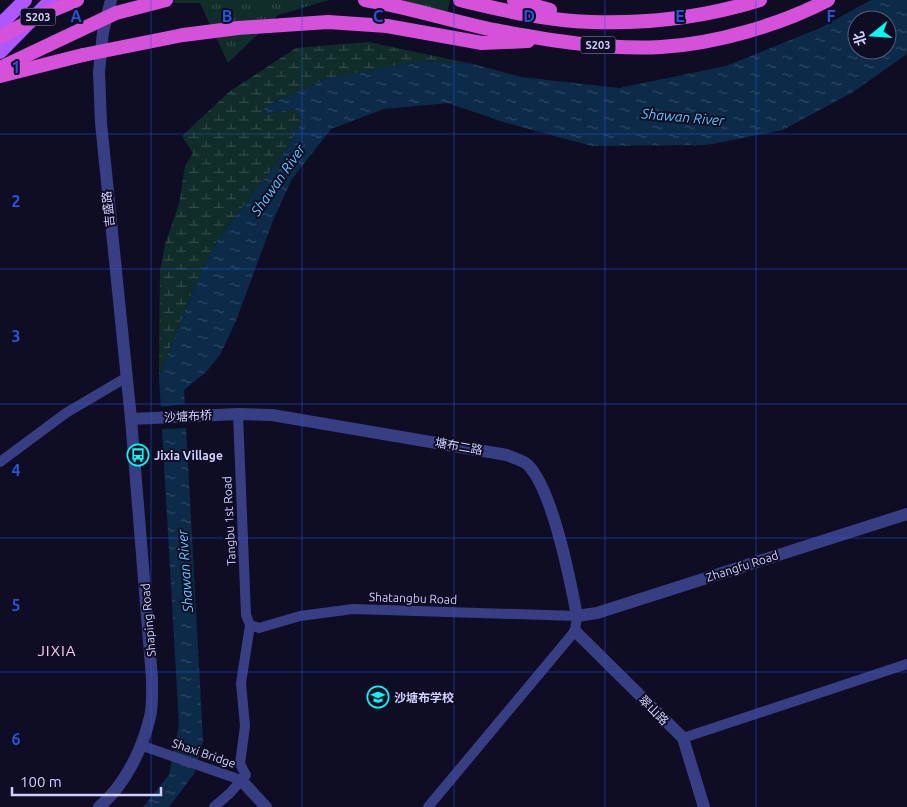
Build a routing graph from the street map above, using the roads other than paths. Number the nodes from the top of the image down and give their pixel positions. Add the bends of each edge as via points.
1 (24, 0) edge
2 (51, 0) edge
3 (77, 0) edge
4 (111, 0) edge
5 (166, 0) edge
6 (365, 0) edge
7 (460, 0) edge
8 (514, 0) edge
9 (760, 0) edge
10 (828, 0) edge
11 (698, 15) junction
12 (0, 25) edge
13 (0, 37) edge
14 (556, 40) junction
15 (0, 52) edge
16 (0, 68) edge
17 (0, 76) edge
18 (126, 377) junction
19 (234, 414) junction
20 (131, 419) junction
21 (0, 462) edge
22 (907, 514) edge
23 (577, 616) junction
24 (250, 625) junction
25 (575, 631) junction
26 (907, 664) edge
27 (683, 738) junction
28 (140, 744) junction
29 (242, 780) junction
30 (99, 807) edge
31 (214, 807) edge
32 (266, 807) edge
33 (428, 807) edge
34 (704, 807) edge

1 - 12 main road
2 - 15 main road
3 - 13 highway, S203, bridge
4 - 18 street, 吉盛路 via 103,32 99,72 101,123
5 - 16 highway, S203, bridge via 116,13
6 - 14 highway, S203 via 493,30
7 - 11 highway, S203 via 522,14 589,22 645,22
8 - 11 highway via 545,9 592,16
9 - 11 highway, S203
10 - 14 highway, S203 via 754,29 703,42 661,47
14 - 17 highway, bridge via 482,43 387,26 328,22 193,34 83,55
18 - 20 street, 吉盛路
18 - 21 street via 66,413
19 - 20 street, 沙塘布桥
19 - 23 street, 塘布二路 via 272,415 460,446 507,455 527,464 540,482 550,511 566,563
19 - 24 street, Tangbu 1st Road via 246,615
20 - 28 street, Shaping Road via 152,678 150,716
22 - 23 street, Zhangfu Road via 597,613
23 - 24 street, Shatangbu Road via 353,609 300,616 262,628
23 - 25 street
24 - 29 street, Tangbu 1st Road via 242,683 245,726 240,764 246,775
25 - 27 street, 翠山路
25 - 33 street
26 - 27 street
27 - 34 street, 翠山路
28 - 29 street, Shaxi Bridge
28 - 30 street, Shaping Road via 128,774
29 - 31 street
29 - 32 street

